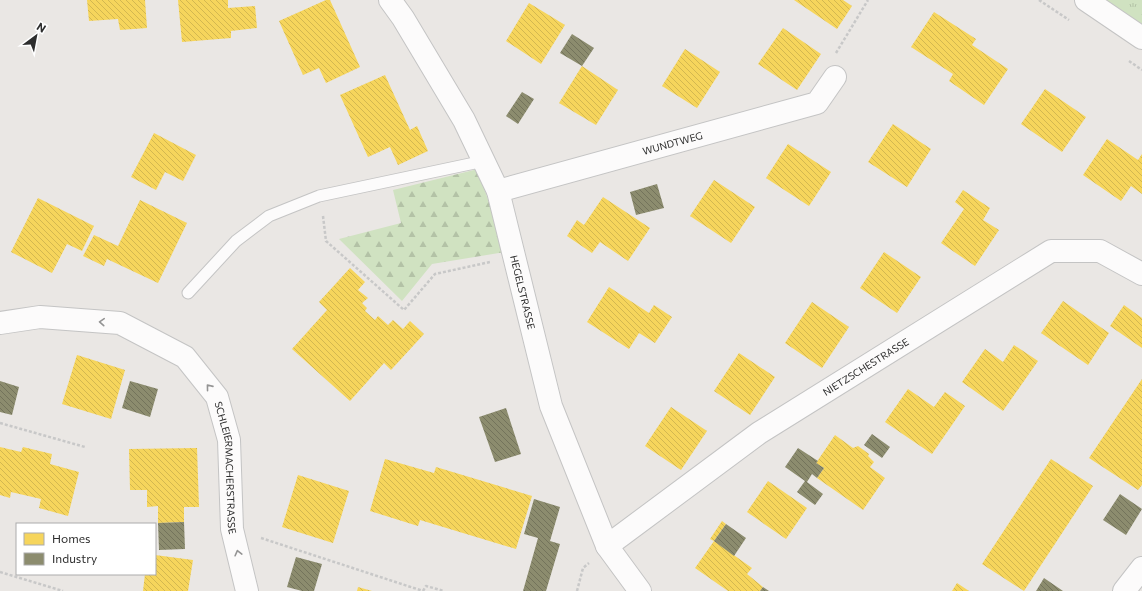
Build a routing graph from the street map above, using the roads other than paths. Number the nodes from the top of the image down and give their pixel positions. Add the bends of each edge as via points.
1 (390, 0) edge
2 (1086, 0) edge
3 (1142, 38) edge
4 (835, 77) road end
5 (484, 161) junction
6 (498, 191) junction
7 (1142, 274) edge
8 (188, 293) dead end
9 (0, 323) edge
10 (607, 546) junction
11 (1142, 568) edge
12 (247, 591) edge
13 (640, 591) edge
14 (1124, 591) edge

1 - 5 street, HEGELSTRASSE via 464,120
2 - 3 street
4 - 6 street, WUNDTWEG via 817,103
5 - 6 street, HEGELSTRASSE
5 - 8 lane via 319,196 269,216 236,241
6 - 10 street, HEGELSTRASSE via 551,406
7 - 10 street, NIETZSCHESTRASSE via 1100,251 1051,251 759,433
12 -> 9 street, SCHLEIERMACHERSTRASSE via 232,529 229,440 217,397 185,357 120,323 40,317
10 - 13 street, HEGELSTRASSE
11 - 14 street

